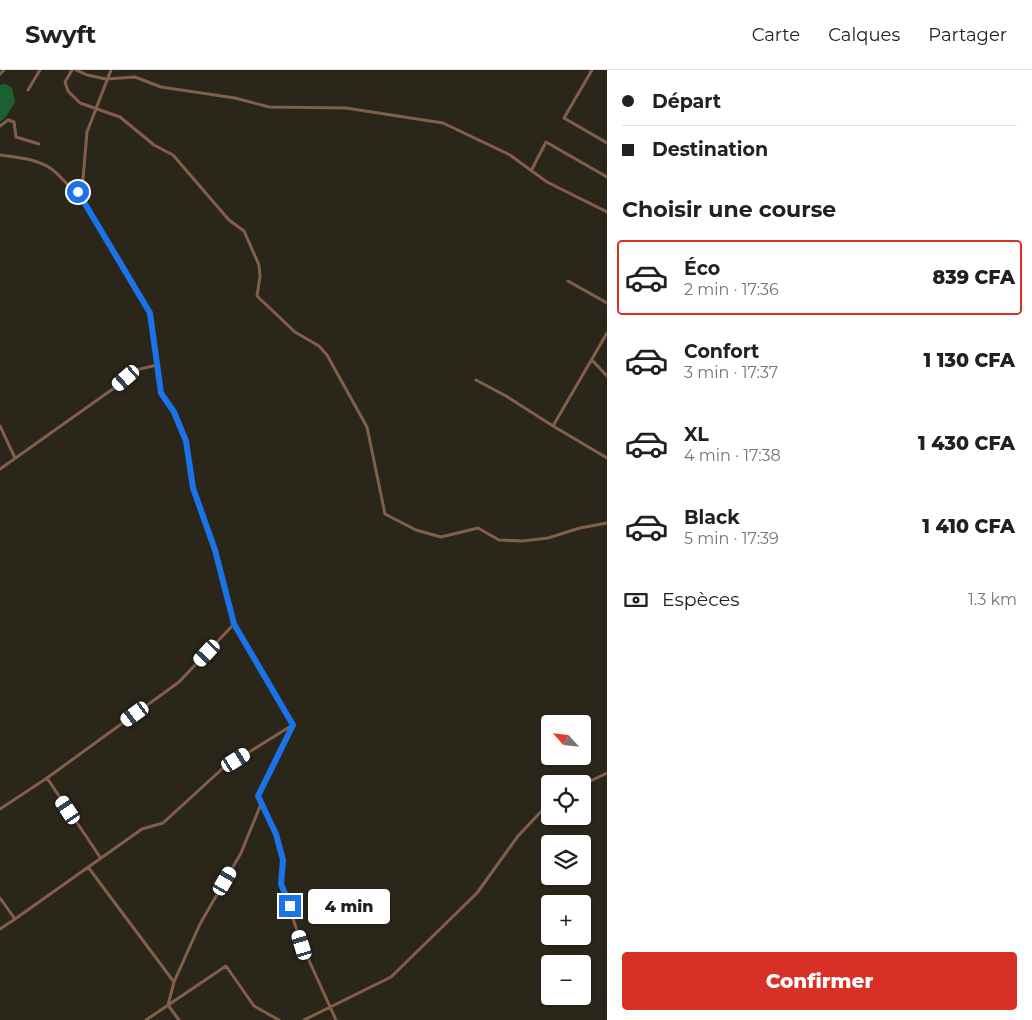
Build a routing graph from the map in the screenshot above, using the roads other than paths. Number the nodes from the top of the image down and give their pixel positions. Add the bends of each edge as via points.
1 (4, 70) edge
2 (40, 70) edge
3 (74, 70) edge
4 (111, 70) edge
5 (592, 70) edge
6 (0, 74) edge
7 (106, 79) junction
8 (28, 90) dead end
9 (95, 109) junction
10 (0, 126) edge
11 (607, 143) edge
12 (39, 144) dead end
13 (0, 154) edge
14 (532, 170) junction
15 (607, 177) edge
16 (78, 192) junction
17 (607, 212) edge
18 (568, 281) dead end
19 (607, 304) edge
20 (607, 333) edge
21 (592, 360) junction
22 (157, 365) junction
23 (607, 376) edge
24 (476, 380) dead end
25 (0, 426) edge
26 (553, 426) junction
27 (15, 458) junction
28 (607, 458) edge
29 (0, 469) edge
30 (607, 523) edge
31 (234, 624) junction
32 (293, 725) junction
33 (607, 773) edge
34 (47, 778) junction
35 (591, 781) edge
36 (261, 803) junction
37 (0, 808) edge
38 (541, 812) edge
39 (100, 857) junction
40 (88, 867) junction
41 (0, 898) edge
42 (15, 919) junction
43 (0, 929) edge
44 (174, 982) junction
45 (168, 1005) junction
46 (330, 1008) junction
47 (146, 1020) edge
48 (178, 1020) edge
49 (280, 1020) edge
50 (304, 1020) edge
51 (336, 1020) edge

1 - 6 street
2 - 8 street
3 - 7 street
3 - 9 street via 65,82 68,91 80,103
4 - 7 street
5 - 11 street via 564,118
7 - 9 street
7 - 14 street via 135,77 161,87 269,106 346,108 442,123 498,148
9 - 16 street via 87,132 83,179
9 - 30 street via 120,117 154,145 174,155 229,220 244,232 259,264 257,296 295,332 319,346 364,420 385,514 416,530 441,537 478,528 499,540 548,538
10 - 12 street via 8,120 14,122 16,137
13 - 16 street via 44,165
14 - 15 street via 546,142
14 - 17 street via 547,182
16 - 22 street via 150,313
18 - 19 street
20 - 21 street
21 - 23 street
21 - 26 street
22 - 27 street via 136,370
22 - 31 street via 161,393 174,412 186,441 193,488 215,550
24 - 26 street
25 - 27 street
26 - 28 street
27 - 29 street
31 - 32 street
31 - 34 street via 179,682
32 - 36 street via 258,796
32 - 39 street via 222,769 163,823 142,829
33 - 35 street
34 - 37 street
34 - 39 street
36 - 44 street via 241,853 200,924
36 - 46 street via 276,834 283,860 281,884 302,945
38 - 46 street via 518,836 477,893 391,977
39 - 40 street
40 - 42 street
40 - 44 street
41 - 42 street
42 - 43 street
44 - 45 street
45 - 47 street
45 - 48 street
45 - 49 street via 226,966 254,1006
46 - 50 street
46 - 51 street

